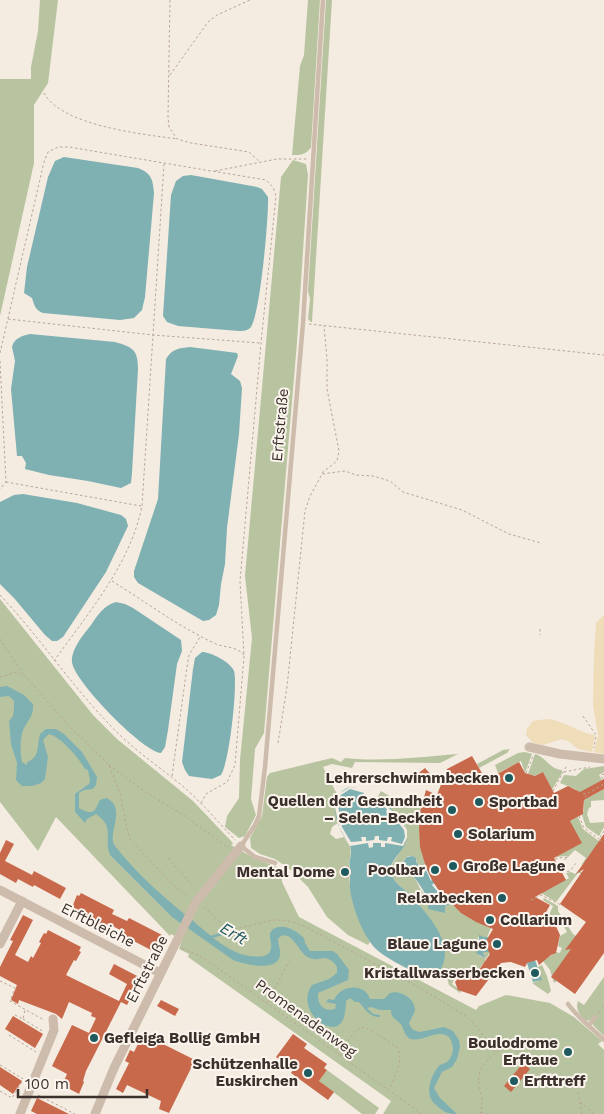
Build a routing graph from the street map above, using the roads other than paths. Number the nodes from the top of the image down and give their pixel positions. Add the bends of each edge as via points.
1 (323, 0) edge
2 (533, 748) road end
3 (604, 759) edge
4 (238, 849) junction
5 (275, 863) dead end
6 (0, 890) edge
7 (22, 901) junction
8 (0, 944) edge
9 (160, 973) junction
10 (568, 1004) dead end
11 (595, 1018) road end
12 (53, 1022) road end
13 (589, 1025) junction
14 (604, 1040) edge
15 (20, 1114) edge
16 (95, 1114) edge

1 - 4 lane, Erftstraße via 303,323 261,803 256,825
2 - 3 street via 592,762
4 - 5 lane
4 - 9 street, Erftstraße via 197,901
6 - 7 street, Erftbleiche
7 - 8 street
7 - 9 street, Erftbleiche
9 - 16 street, Erftstraße via 109,1077
10 - 13 lane
11 - 13 lane
12 - 15 street via 52,1036
13 - 14 lane

